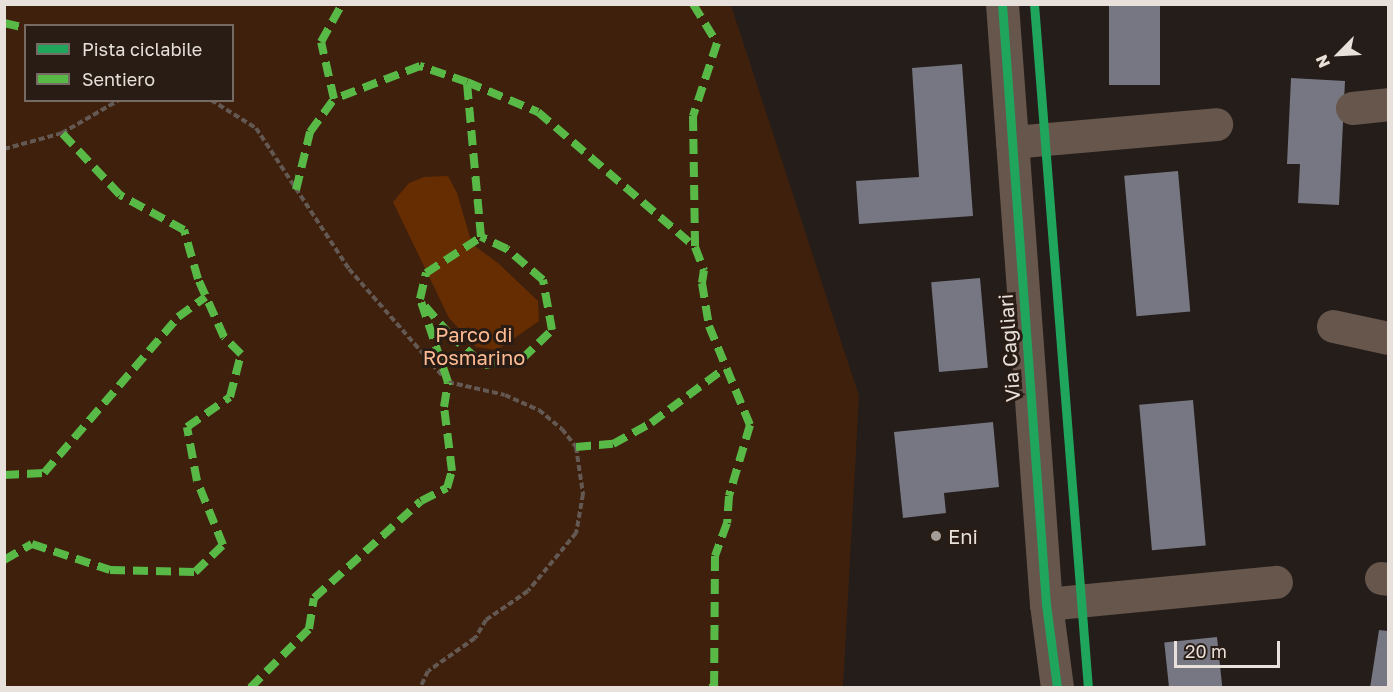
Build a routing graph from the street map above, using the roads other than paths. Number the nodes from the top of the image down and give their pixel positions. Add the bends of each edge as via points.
1 (1002, 4) edge
2 (1389, 104) edge
3 (1352, 108) dead end
4 (1216, 124) dead end
5 (1012, 142) junction
6 (1333, 326) dead end
7 (1389, 338) edge
8 (1276, 582) dead end
9 (1046, 604) junction
10 (1057, 687) edge

1 - 5 street, Via Cagliari
2 - 3 street
4 - 5 street
5 - 9 street, Via Cagliari
6 - 7 street
8 - 9 street
9 - 10 street, Via Cagliari

